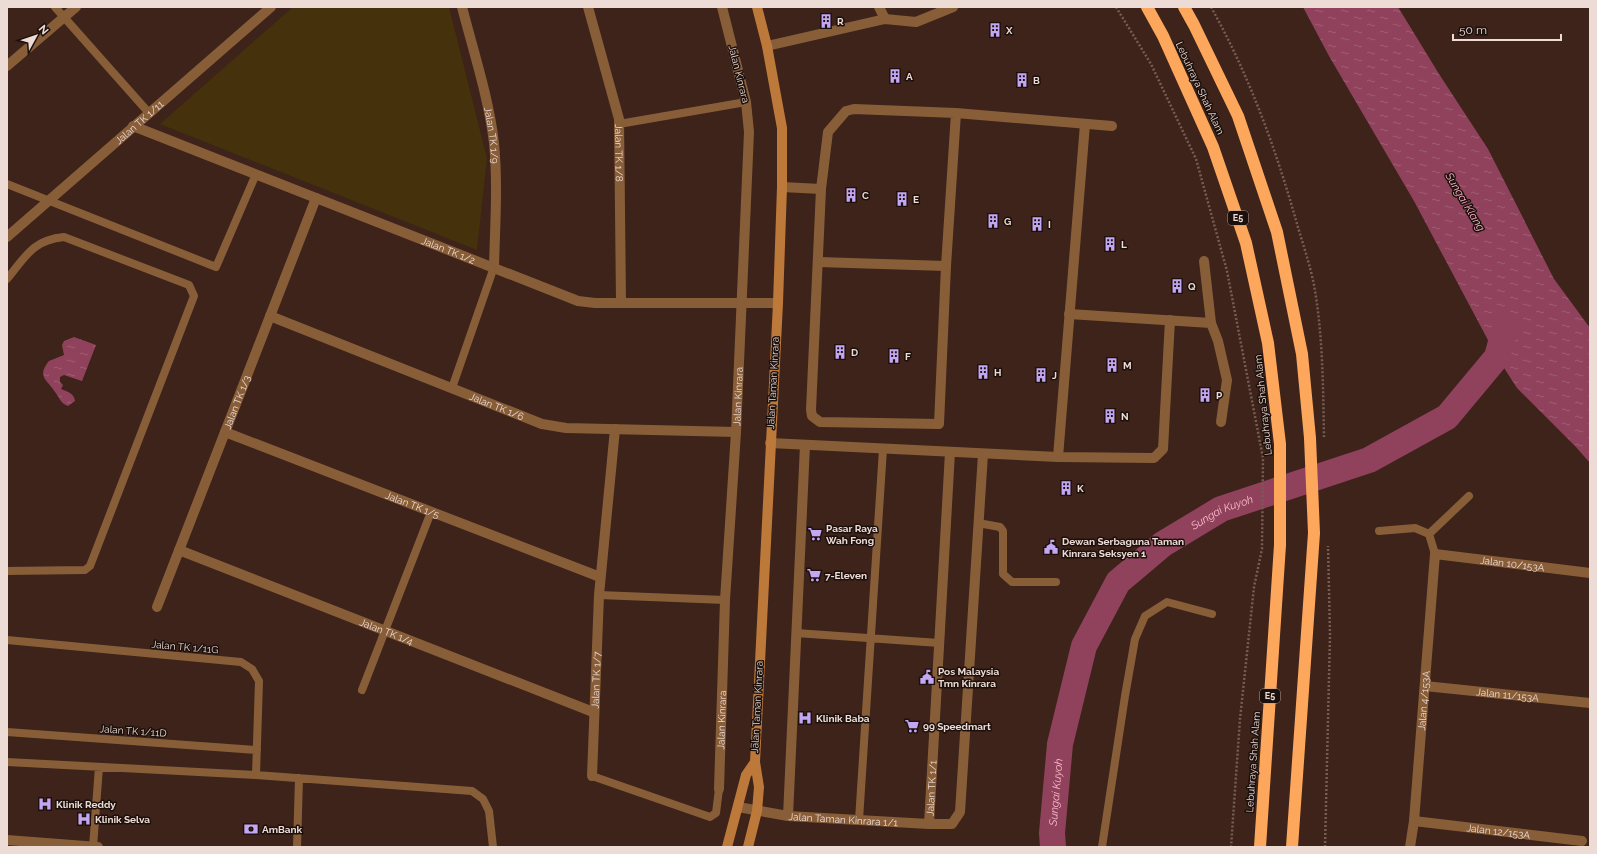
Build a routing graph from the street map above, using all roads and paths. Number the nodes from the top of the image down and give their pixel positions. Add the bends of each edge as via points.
1 (55, 7) edge
2 (76, 7) edge
3 (271, 7) edge
4 (462, 7) edge
5 (588, 7) edge
6 (722, 7) edge
7 (757, 7) edge
8 (879, 7) edge
9 (953, 7) edge
10 (1116, 7) edge
11 (1147, 7) edge
12 (1184, 7) edge
13 (64, 17) junction
14 (885, 19) junction
15 (767, 46) junction
16 (7, 66) edge
17 (746, 102) junction
18 (149, 113) junction
19 (956, 113) junction
20 (619, 124) junction
21 (1085, 124) junction
22 (133, 126) junction
23 (1112, 126) dead end
24 (256, 174) junction
25 (7, 184) edge
26 (782, 187) junction
27 (821, 189) junction
28 (316, 198) junction
29 (50, 200) junction
30 (7, 237) edge
31 (1204, 261) dead end
32 (818, 262) junction
33 (946, 266) junction
34 (494, 268) junction
35 (7, 279) edge
36 (621, 302) junction
37 (741, 303) junction
38 (778, 304) junction
39 (1069, 314) junction
40 (270, 316) junction
41 (1170, 320) junction
42 (1211, 323) junction
43 (452, 388) junction
44 (1221, 422) dead end
45 (614, 429) junction
46 (225, 432) junction
47 (736, 432) junction
48 (770, 443) junction
49 (805, 445) junction
50 (883, 449) junction
51 (950, 452) junction
52 (983, 454) junction
53 (1058, 457) junction
54 (1469, 496) dead end
55 (431, 512) junction
56 (978, 523) junction
57 (1379, 531) dead end
58 (1429, 534) junction
59 (1327, 539) dead end
60 (179, 550) junction
61 (1435, 554) junction
62 (7, 571) edge
63 (1590, 573) edge
64 (600, 577) junction
65 (1056, 582) dead end
66 (599, 595) junction
67 (725, 600) junction
68 (157, 607) dead end
69 (1212, 614) dead end
70 (385, 630) junction
71 (796, 633) junction
72 (870, 638) junction
73 (7, 640) edge
74 (939, 643) junction
75 (1424, 686) junction
76 (362, 690) dead end
77 (1590, 703) edge
78 (593, 712) junction
79 (7, 732) edge
80 (257, 750) junction
81 (7, 762) edge
82 (755, 762) junction
83 (99, 767) junction
84 (256, 775) junction
85 (592, 776) joint
86 (299, 778) junction
87 (719, 789) joint
88 (738, 807) junction
89 (758, 811) junction
90 (788, 816) junction
91 (859, 820) junction
92 (1414, 820) junction
93 (929, 824) junction
94 (7, 840) edge
95 (1582, 841) dead end
96 (749, 846) edge
97 (93, 847) edge
98 (98, 847) edge
99 (297, 847) edge
100 (493, 847) edge
101 (727, 847) edge
102 (1102, 847) edge
103 (1231, 847) edge
104 (1260, 847) edge
105 (1292, 847) edge
106 (1325, 847) edge
107 (1410, 847) edge

1 - 13 lane
2 - 13 street
3 - 18 street, Jalan TK 1/11
4 - 34 street, Jalan TK 1/9 via 494,142
5 - 20 street, Jalan TK 1/8
6 - 17 street, Jalan Kinrara
7 - 15 street, Jalan Taman Kinrara
8 - 14 street
9 - 14 street via 916,22
10 - 103 path via 1150,64 1196,159 1227,271 1263,458 1262,549 1251,611
11 - 104 highway, Lebuhraya Shah Alam / E5 via 1163,36 1213,147 1246,243 1268,343 1280,444 1280,545
12 - 105 highway via 1238,116 1277,232 1302,354 1310,438 1314,533
13 - 16 street
13 - 18 lane
14 - 15 street
15 - 26 street, Jalan Taman Kinrara via 782,128
17 - 20 lane
17 - 37 street, Jalan Kinrara via 749,132
18 - 22 street, Jalan TK 1/11
19 - 21 street
19 - 27 street via 854,109 846,111 828,132
19 - 33 street
20 - 36 street, Jalan TK 1/8
21 - 23 street
21 - 39 street
22 - 24 street, Jalan TK 1/2
22 - 29 street, Jalan TK 1/11
24 - 28 street, Jalan TK 1/2
24 - 29 lane via 216,267
25 - 29 lane
26 - 27 street
26 - 38 street, Jalan Taman Kinrara
27 - 32 street
28 - 34 street, Jalan TK 1/2
28 - 40 street, Jalan TK 1/3
29 - 30 street, Jalan TK 1/11
31 - 42 street
32 - 33 street
32 - 33 street via 810,410 812,416 820,422 939,424
34 - 36 street, Jalan TK 1/2 via 578,301
34 - 43 lane
35 - 62 lane via 34,247 50,239 64,237 189,285 194,296 90,566 85,570
36 - 37 street, Jalan TK 1/2
37 - 38 street, Jalan TK 1/2
37 - 47 street, Jalan Kinrara
38 - 48 street, Jalan Taman Kinrara
39 - 41 street
39 - 53 street
40 - 43 street, Jalan TK 1/6
40 - 46 street, Jalan TK 1/3
41 - 42 street
41 - 53 street via 1163,450 1154,458
42 - 44 street via 1227,380
43 - 45 street, Jalan TK 1/6 via 542,424 566,428
45 - 47 street, Jalan TK 1/6
45 - 64 street, Jalan TK 1/7
46 - 55 street, Jalan TK 1/5
46 - 60 street, Jalan TK 1/3
47 - 67 street, Jalan Kinrara
48 - 49 street
48 - 82 street, Jalan Taman Kinrara
49 - 50 street
49 - 71 street
50 - 51 street
50 - 72 lane
51 - 52 street
51 - 74 street, Jalan TK 1/1
52 - 53 street
52 - 56 street, Jalan TK 1/1
54 - 58 lane
55 - 64 street, Jalan TK 1/5
55 - 70 lane
56 - 65 lane via 1000,526 1003,531 1003,574 1012,582
56 - 93 street, Jalan TK 1/1 via 960,812 952,824
57 - 58 lane via 1415,528
58 - 61 lane
59 - 106 path via 1330,635
60 - 68 street, Jalan TK 1/3
60 - 70 street, Jalan TK 1/4
61 - 63 street, Jalan 10/153A
61 - 75 street, Jalan 4/153A
64 - 66 street, Jalan TK 1/7
66 - 67 lane
66 - 78 street, Jalan TK 1/7
67 - 87 street, Jalan Kinrara
69 - 102 lane via 1167,602 1145,616 1135,639
70 - 76 lane
70 - 78 street, Jalan TK 1/4
71 - 72 lane
71 - 90 street
72 - 74 lane
72 - 91 lane
73 - 80 lane, Jalan TK 1/11G via 240,662 252,669 259,681
74 - 93 street, Jalan TK 1/1
75 - 77 street, Jalan 11/153A
75 - 92 street, Jalan 4/153A
78 - 85 street, Jalan TK 1/7
79 - 80 lane, Jalan TK 1/11D
80 - 84 lane, Jalan TK 1/11G
81 - 83 lane
82 - 88 street, Jalan Taman Kinrara via 746,775
82 - 89 street, Jalan Taman Kinrara via 759,788
83 - 84 lane
83 - 97 lane
84 - 86 lane
85 - 87 lane, Jalan TK 1/7 via 710,817 716,813
86 - 99 lane
86 - 100 lane via 472,791 483,799 489,811
88 - 89 street
88 - 101 street, Jalan Taman Kinrara
89 - 90 street, Jalan Taman Kinrara 1/1
89 - 96 street, Jalan Taman Kinrara
90 - 91 street, Jalan Taman Kinrara 1/1
91 - 93 street, Jalan Taman Kinrara 1/1
92 - 95 street, Jalan 12/153A
92 - 107 street, Jalan 4/153A
94 - 97 street
97 - 98 street

